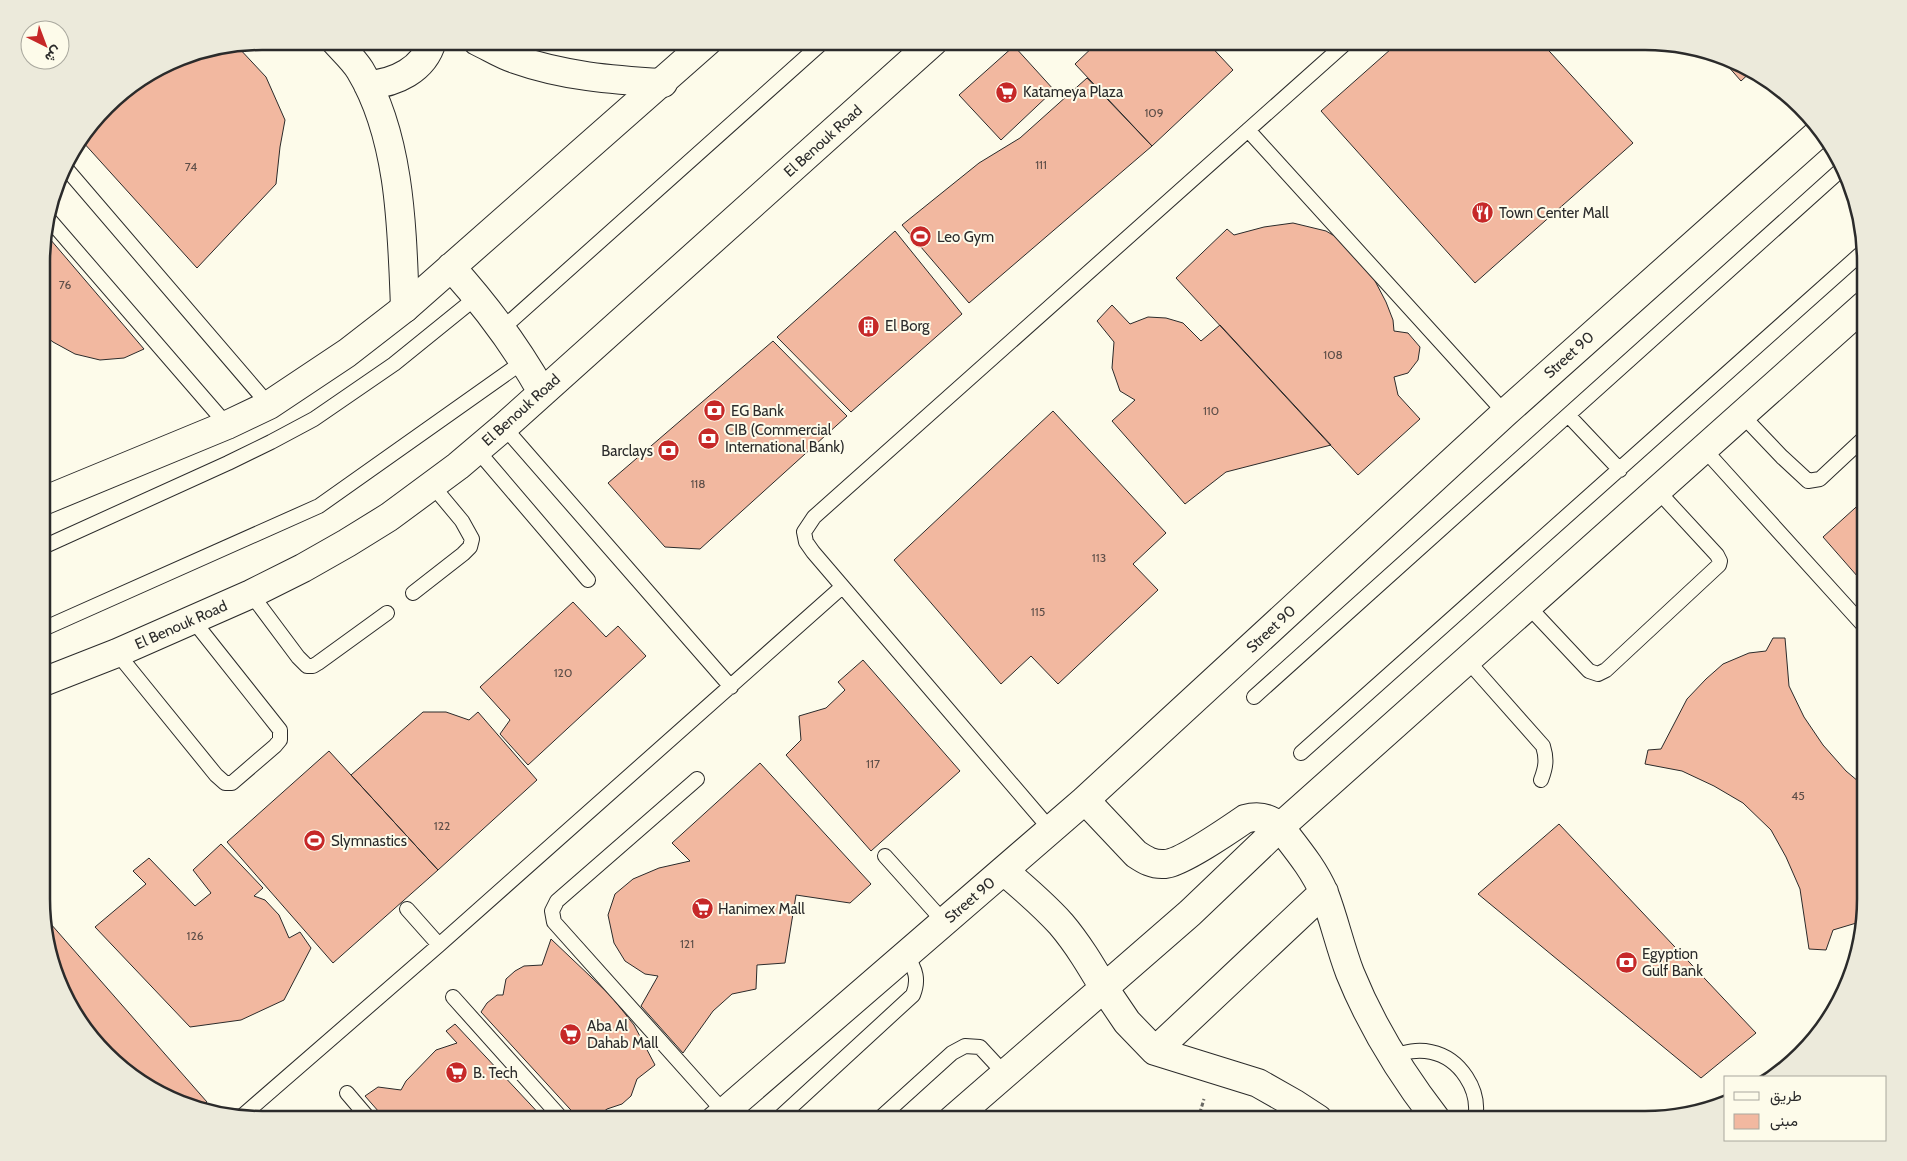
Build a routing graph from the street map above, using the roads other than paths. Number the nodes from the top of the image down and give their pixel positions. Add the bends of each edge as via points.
1 (343, 50) edge
2 (428, 50) edge
3 (496, 50) edge
4 (698, 50) edge
5 (814, 50) edge
6 (924, 50) edge
7 (1338, 50) edge
8 (663, 83) junction
9 (368, 85) junction
10 (1248, 130) junction
11 (1815, 136) edge
12 (70, 173) edge
13 (1837, 173) edge
14 (54, 224) edge
15 (1857, 257) edge
16 (451, 267) junction
17 (478, 296) junction
18 (405, 308) junction
19 (1857, 312) edge
20 (503, 328) junction
21 (524, 361) junction
22 (542, 392) junction
23 (268, 405) junction
24 (1505, 413) junction
25 (1568, 415) junction
26 (1742, 415) junction
27 (227, 425) junction
28 (504, 427) junction
29 (1857, 445) edge
30 (1704, 449) junction
31 (477, 450) junction
32 (1620, 470) junction
33 (432, 485) junction
34 (1657, 490) junction
35 (50, 498) edge
36 (50, 543) edge
37 (588, 580) dead end
38 (842, 587) junction
39 (413, 593) dead end
40 (251, 594) junction
41 (1528, 606) junction
42 (387, 614) dead end
43 (1857, 618) edge
44 (192, 619) junction
45 (50, 626) edge
46 (117, 653) junction
47 (1467, 660) junction
48 (50, 679) edge
49 (731, 686) junction
50 (1254, 697) dead end
51 (1301, 754) dead end
52 (697, 779) dead end
53 (1541, 780) dead end
54 (1085, 800) junction
55 (1280, 827) junction
56 (1051, 830) junction
57 (885, 856) dead end
58 (1004, 870) junction
59 (1324, 892) junction
60 (408, 910) dead end
61 (945, 923) junction
62 (439, 945) junction
63 (906, 956) junction
64 (1104, 988) junction
65 (453, 997) dead end
66 (1155, 1051) junction
67 (1393, 1056) junction
68 (1005, 1074) junction
69 (347, 1093) dead end
70 (248, 1111) edge
71 (362, 1111) edge
72 (555, 1111) edge
73 (716, 1111) edge
74 (726, 1111) edge
75 (787, 1111) edge
76 (888, 1111) edge
77 (962, 1111) edge
78 (1306, 1111) edge
79 (1430, 1111) edge
80 (1477, 1111) edge

1 - 9 street
2 - 9 street via 423,59 399,79
3 - 8 street via 514,59 567,74
4 - 8 street
5 - 20 lane
6 - 22 street, El Benouk Road
7 - 10 lane
8 - 16 street
9 - 18 street via 393,160
10 - 24 lane
10 - 38 lane via 814,516 804,532 806,542
11 - 24 street, Street 90
12 - 23 lane
13 - 25 lane
14 - 27 lane
15 - 32 lane
16 - 17 street
16 - 18 street
17 - 20 street
17 - 36 lane via 394,364 314,419 245,455
18 - 23 street
19 - 26 street
20 - 21 street
21 - 22 street
21 - 45 lane via 319,506
22 - 28 street, El Benouk Road
23 - 27 street
24 - 54 street, Street 90
25 - 32 lane
25 - 50 lane
26 - 29 lane via 1808,481 1820,479
26 - 30 street
27 - 35 street
28 - 31 street, El Benouk Road
28 - 49 lane
30 - 34 street
30 - 43 lane
31 - 33 street, El Benouk Road
31 - 37 lane
32 - 51 lane
33 - 39 lane via 462,521 472,539 463,554
33 - 40 street, El Benouk Road via 347,544
34 - 41 street
34 - 41 lane via 1717,555 1719,565 1606,670 1598,674 1589,671
38 - 49 lane
38 - 56 lane
40 - 42 lane via 307,666 318,663
40 - 44 street, El Benouk Road
41 - 47 street
44 - 46 street, El Benouk Road
44 - 46 lane via 280,730 280,740 275,746 232,783 220,780
46 - 48 street, El Benouk Road
47 - 53 lane via 1543,746 1546,766
47 - 55 street
49 - 62 lane
52 - 73 lane via 558,901 552,911 554,922
54 - 55 street via 1136,854 1155,864 1175,862 1254,817 1264,817
54 - 56 street, Street 90
55 - 59 street
55 - 64 street via 1190,913
56 - 58 street, Street 90
57 - 61 lane
58 - 61 street, Street 90
58 - 64 street via 1061,925
59 - 66 street
59 - 67 street via 1350,972
60 - 62 lane
61 - 63 street, Street 90
62 - 70 lane
63 - 74 street, Street 90
63 - 75 lane via 916,971 913,995
64 - 66 street via 1127,1022
64 - 68 street
65 - 72 lane
66 - 78 street via 1258,1084
67 - 79 street
67 - 80 lane via 1422,1051 1450,1060 1465,1074 1474,1091
68 - 76 lane via 980,1047 965,1046 952,1053
68 - 77 street
69 - 71 lane

